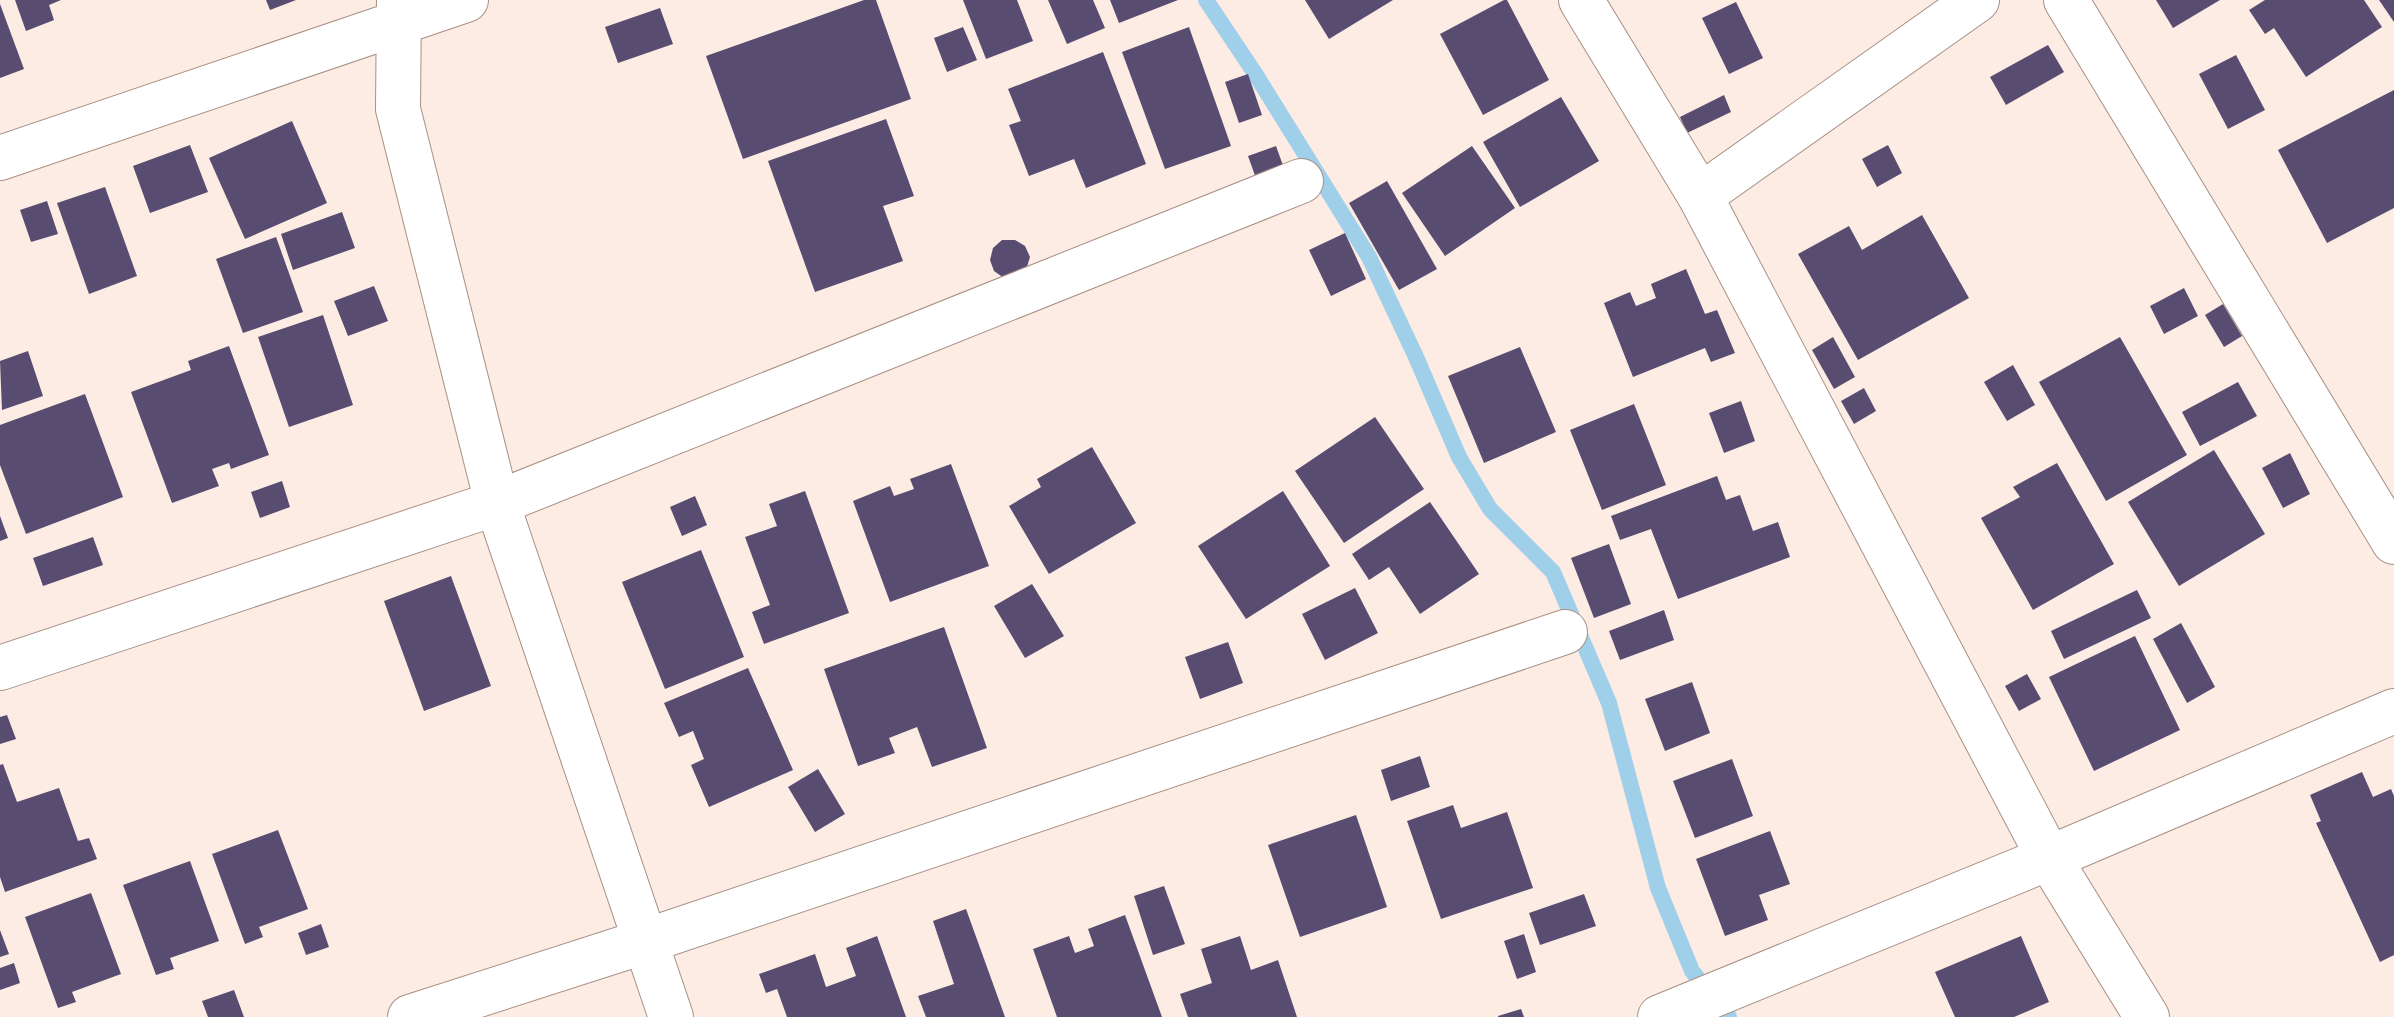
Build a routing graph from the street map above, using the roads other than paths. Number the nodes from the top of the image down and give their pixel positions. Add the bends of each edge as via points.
1 (466, 0) edge
2 (1581, 0) edge
3 (1977, 0) edge
4 (2066, 0) edge
5 (399, 11) edge
6 (0, 158) edge
7 (1301, 181) dead end
8 (1700, 196) junction
9 (497, 503) junction
10 (2394, 542) edge
11 (1565, 632) dead end
12 (0, 668) edge
13 (2394, 711) edge
14 (2049, 858) junction
15 (646, 941) junction
16 (410, 1017) edge
17 (671, 1017) edge
18 (1660, 1017) edge
19 (2147, 1017) edge

1 - 5 street
2 - 8 street
3 - 8 street
4 - 10 street
5 - 6 street
5 - 9 street via 398,109
7 - 9 street
8 - 14 street
9 - 12 street
9 - 15 street
11 - 15 street
13 - 14 street
14 - 18 street
14 - 19 street
15 - 16 street
15 - 17 street

